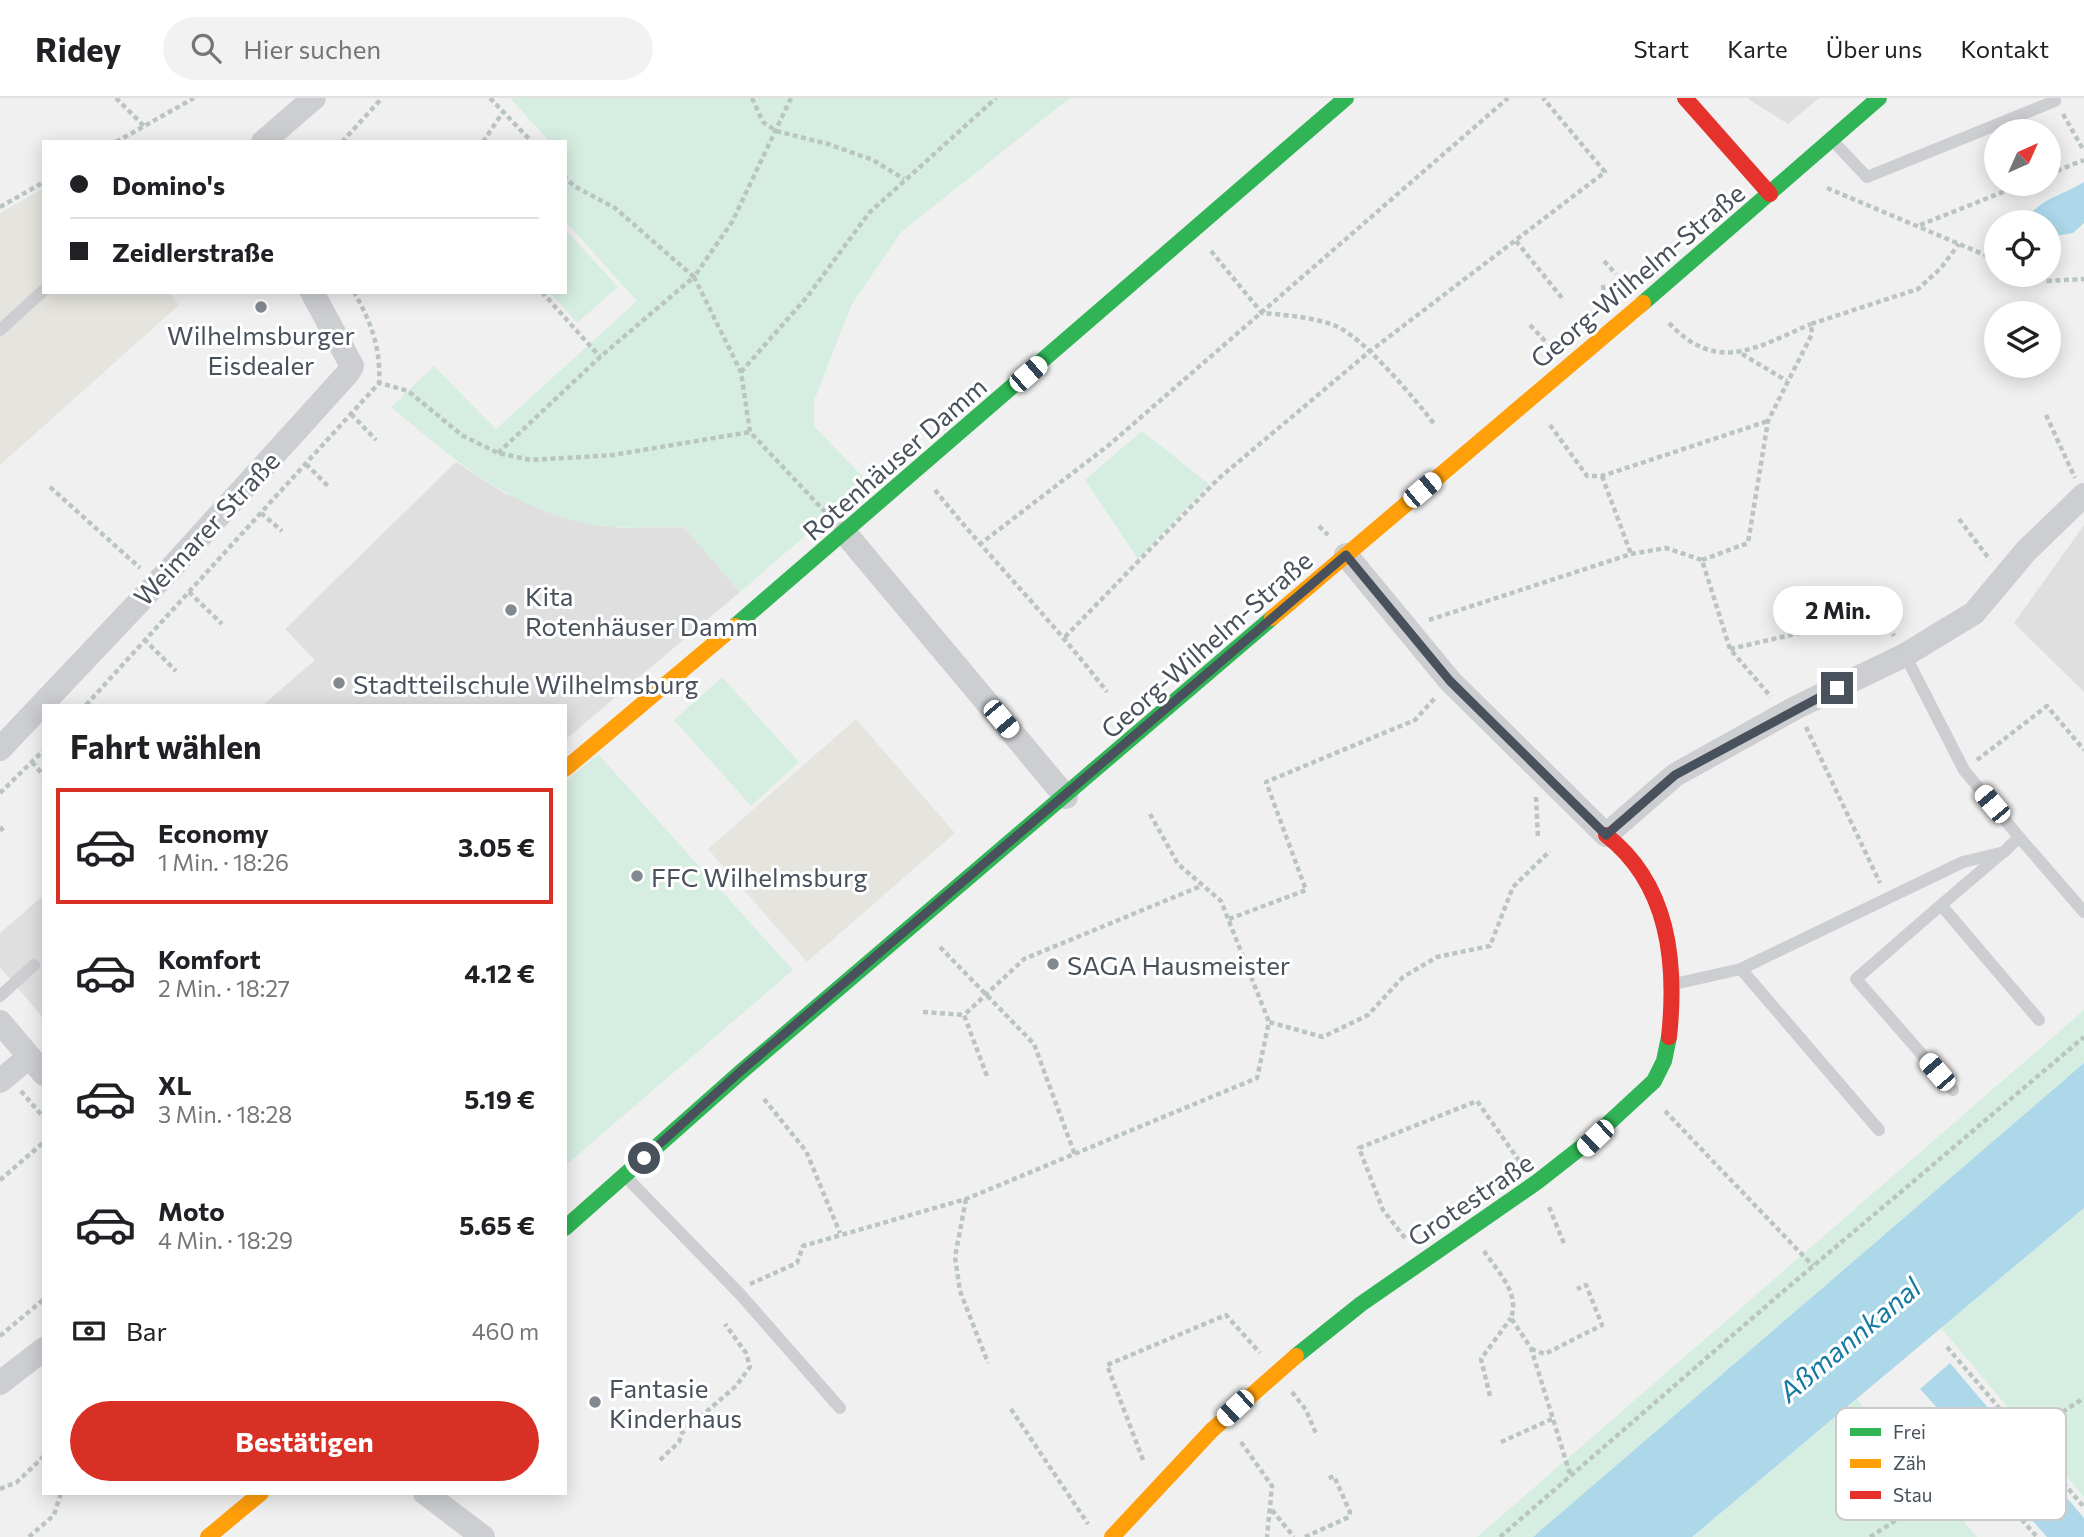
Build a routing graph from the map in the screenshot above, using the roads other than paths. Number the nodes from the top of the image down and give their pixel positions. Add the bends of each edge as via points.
1 (314, 98) edge
2 (1346, 98) edge
3 (1685, 98) edge
4 (1879, 98) edge
5 (2055, 101) road end
6 (265, 140) edge
7 (1832, 140) junction
8 (1770, 194) junction
9 (42, 292) edge
10 (314, 294) edge
11 (0, 330) edge
12 (2084, 496) edge
13 (845, 533) junction
14 (1346, 555) junction
15 (1905, 655) junction
16 (43, 704) edge
17 (42, 705) edge
18 (0, 749) edge
19 (567, 767) edge
20 (1066, 797) junction
21 (1606, 835) junction
22 (2019, 837) junction
23 (2004, 852) junction
24 (1941, 905) junction
25 (2084, 912) edge
26 (34, 965) dead end
27 (1741, 969) junction
28 (1674, 984) junction
29 (0, 996) edge
30 (2039, 1020) dead end
31 (0, 1023) edge
32 (37, 1065) edge
33 (0, 1081) edge
34 (1953, 1090) dead end
35 (1879, 1130) dead end
36 (625, 1175) junction
37 (567, 1226) edge
38 (42, 1351) edge
39 (0, 1383) edge
40 (840, 1408) dead end
41 (259, 1495) edge
42 (428, 1495) edge
43 (208, 1537) edge
44 (484, 1537) edge
45 (1112, 1537) edge

1 - 6 street
2 - 13 street, Rotenhäuser Damm
3 - 8 street
4 - 7 street, Georg-Wilhelm-Straße
5 - 7 lane via 1867,177
7 - 8 street, Georg-Wilhelm-Straße
8 - 14 street, Georg-Wilhelm-Straße
9 - 11 lane
10 - 16 street, Weimarer Straße via 352,366
12 - 15 street via 2026,551 1974,613
13 - 19 street, Rotenhäuser Damm
13 - 20 street
14 - 20 street, Georg-Wilhelm-Straße
14 - 21 street via 1450,681
15 - 21 street via 1791,710 1675,775
15 - 22 lane via 1964,770
17 - 18 street, Weimarer Straße
20 - 36 street, Georg-Wilhelm-Straße via 742,1070
21 - 28 street, Grotestraße via 1641,869 1660,909
22 - 23 lane
22 - 25 lane
23 - 24 lane
23 - 27 lane via 1963,862
24 - 30 lane
24 - 34 lane via 1856,979
26 - 29 lane
27 - 28 lane
27 - 35 lane
28 - 45 street, Grotestraße via 1667,1056 1645,1090 1580,1152 1325,1329 1154,1487
31 - 32 street
32 - 33 street
36 - 37 street, Georg-Wilhelm-Straße
36 - 40 lane via 739,1293
38 - 39 street
41 - 43 street
42 - 44 street

